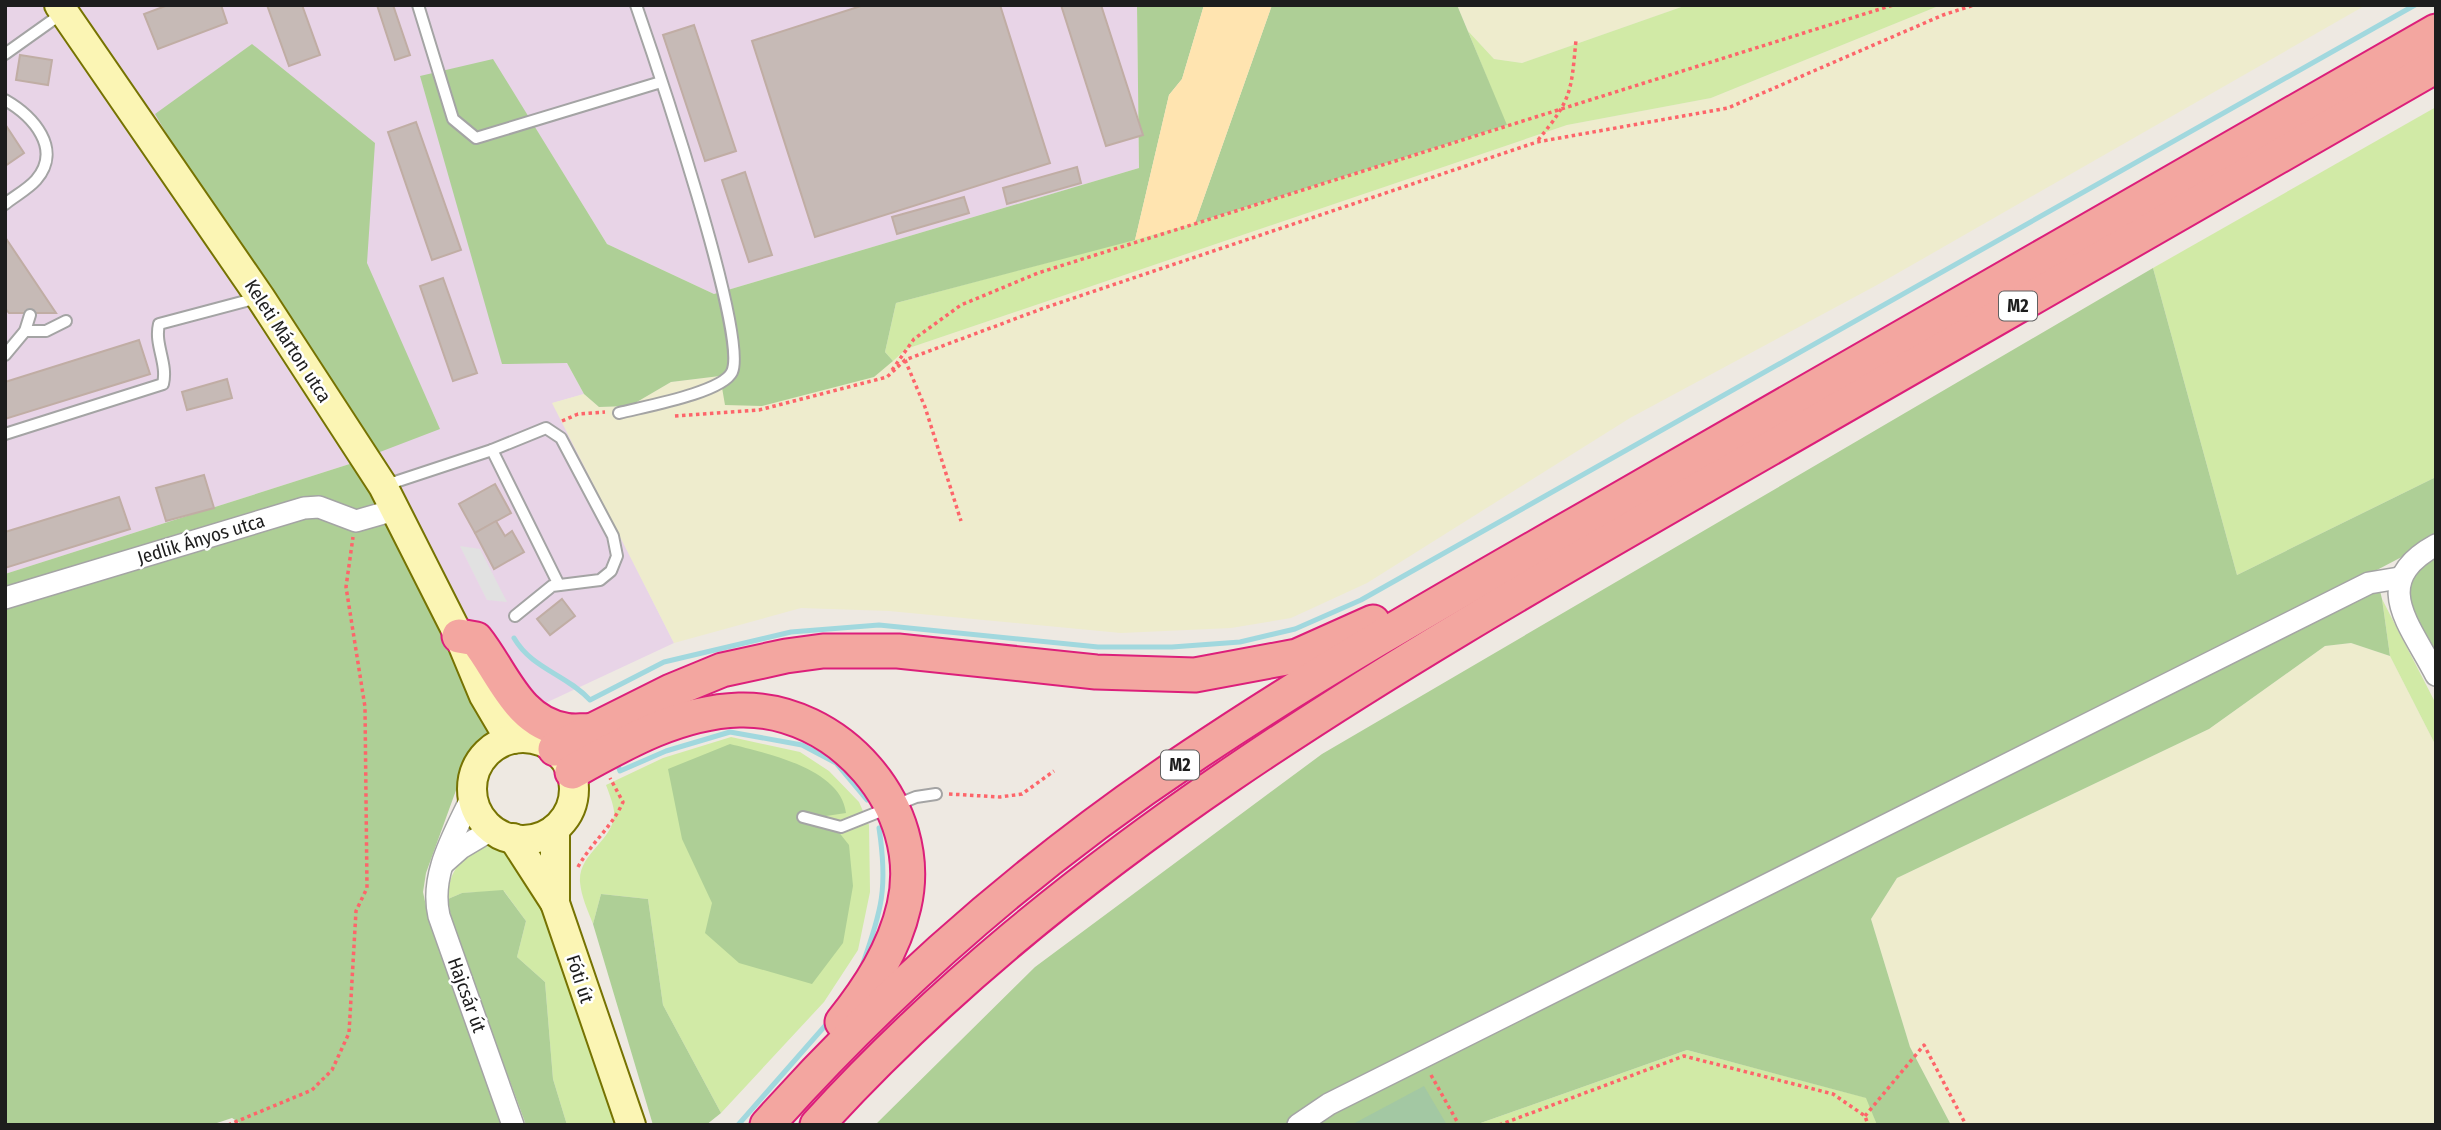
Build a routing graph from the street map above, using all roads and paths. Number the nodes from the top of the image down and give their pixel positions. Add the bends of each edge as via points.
1 (418, 5) edge
2 (636, 5) edge
3 (1893, 5) edge
4 (1973, 5) edge
5 (61, 8) edge
6 (2436, 31) edge
7 (1576, 40) dead end
8 (5, 54) edge
9 (2436, 66) edge
10 (661, 82) junction
11 (5, 100) edge
12 (1563, 107) junction
13 (1537, 142) junction
14 (5, 204) edge
15 (260, 298) junction
16 (30, 315) dead end
17 (66, 321) dead end
18 (25, 331) junction
19 (5, 355) edge
20 (905, 360) junction
21 (887, 377) junction
22 (619, 413) joint
23 (665, 416) dead end
24 (546, 428) junction
25 (5, 434) edge
26 (492, 450) junction
27 (390, 498) junction
28 (356, 521) junction
29 (961, 521) dead end
30 (2436, 545) edge
31 (2399, 578) junction
32 (559, 585) junction
33 (1451, 596) junction
34 (5, 597) edge
35 (515, 616) dead end
36 (459, 636) junction
37 (2436, 675) edge
38 (503, 743) junction
39 (579, 752) junction
40 (1054, 771) dead end
41 (473, 794) junction
42 (936, 794) joint
43 (891, 807) junction
44 (803, 817) dead end
45 (555, 829) junction
46 (503, 834) junction
47 (443, 864) junction
48 (577, 868) dead end
49 (555, 903) junction
50 (1421, 1058) junction
51 (801, 1087) junction
52 (1865, 1116) junction
53 (228, 1125) edge
54 (513, 1125) edge
55 (631, 1125) edge
56 (767, 1125) edge
57 (817, 1125) edge
58 (1298, 1125) edge
59 (1459, 1125) edge
60 (1499, 1125) edge
61 (1868, 1125) edge
62 (1966, 1125) edge

1 - 10 lane via 453,119 476,138
2 - 10 lane
3 - 12 path
4 - 13 path via 1728,108
5 - 8 lane
5 - 15 main road, Keleti Márton utca
6 - 33 highway, M2
7 - 12 path via 1571,92
9 - 57 highway, M2 via 1601,546 1378,677 1227,775 1086,879 960,982
10 - 22 lane via 720,278 736,344 733,372 708,388
11 - 14 lane via 37,126 47,146 45,167 35,181
12 - 13 path
12 - 21 path via 1038,273 961,304 914,339
13 - 20 path via 1044,308
15 - 25 lane via 159,324 156,335 166,371 163,384
15 - 27 main road, Keleti Márton utca
16 - 18 lane
17 - 18 lane via 46,331
18 - 19 lane
20 - 21 path
20 - 29 path
21 - 23 path via 759,410
22 - 24 path via 578,414
24 - 26 lane
24 - 32 lane via 561,438 613,536 617,556 611,571 600,580
26 - 27 lane
26 - 32 lane
27 - 28 street
27 - 36 main road, Keleti Márton utca
28 - 34 street, Jedlik Ányos utca via 319,508 304,508
28 - 53 path via 346,587 365,707 367,888 356,911 349,1033 332,1070 312,1090
30 - 31 street via 2410,563
31 - 37 street via 2399,601
31 - 50 street via 2369,583
32 - 35 lane
33 - 39 highway via 1395,613 1297,656 1195,675 1096,672 898,651 786,656 722,670 671,691
33 - 51 highway, M2 via 1191,757 1058,853 929,962
36 - 38 main road, Keleti Márton utca
36 - 39 highway via 476,639 520,706 531,717 566,731
38 - 39 main road via 542,741
38 - 41 main road via 480,762
39 - 43 highway via 694,715 772,712 795,718 841,744 866,766
39 - 45 main road via 571,808
39 - 48 path via 623,802
40 - 42 path via 1022,794
41 - 46 main road via 477,810
41 - 47 street, Hajcsár út
42 - 43 lane
43 - 44 lane via 841,827
43 - 51 highway via 907,868 899,925 866,992
45 - 46 main road via 526,840
45 - 49 main road, Fóti út
46 - 47 street via 461,848
46 - 49 main road
47 - 54 street, Hajcsár út via 435,895 439,916
49 - 55 main road, Fóti út
50 - 58 street via 1329,1104
50 - 59 path
51 - 56 highway, M2
52 - 60 path via 1833,1094 1684,1056
52 - 61 path
52 - 62 path via 1924,1045

